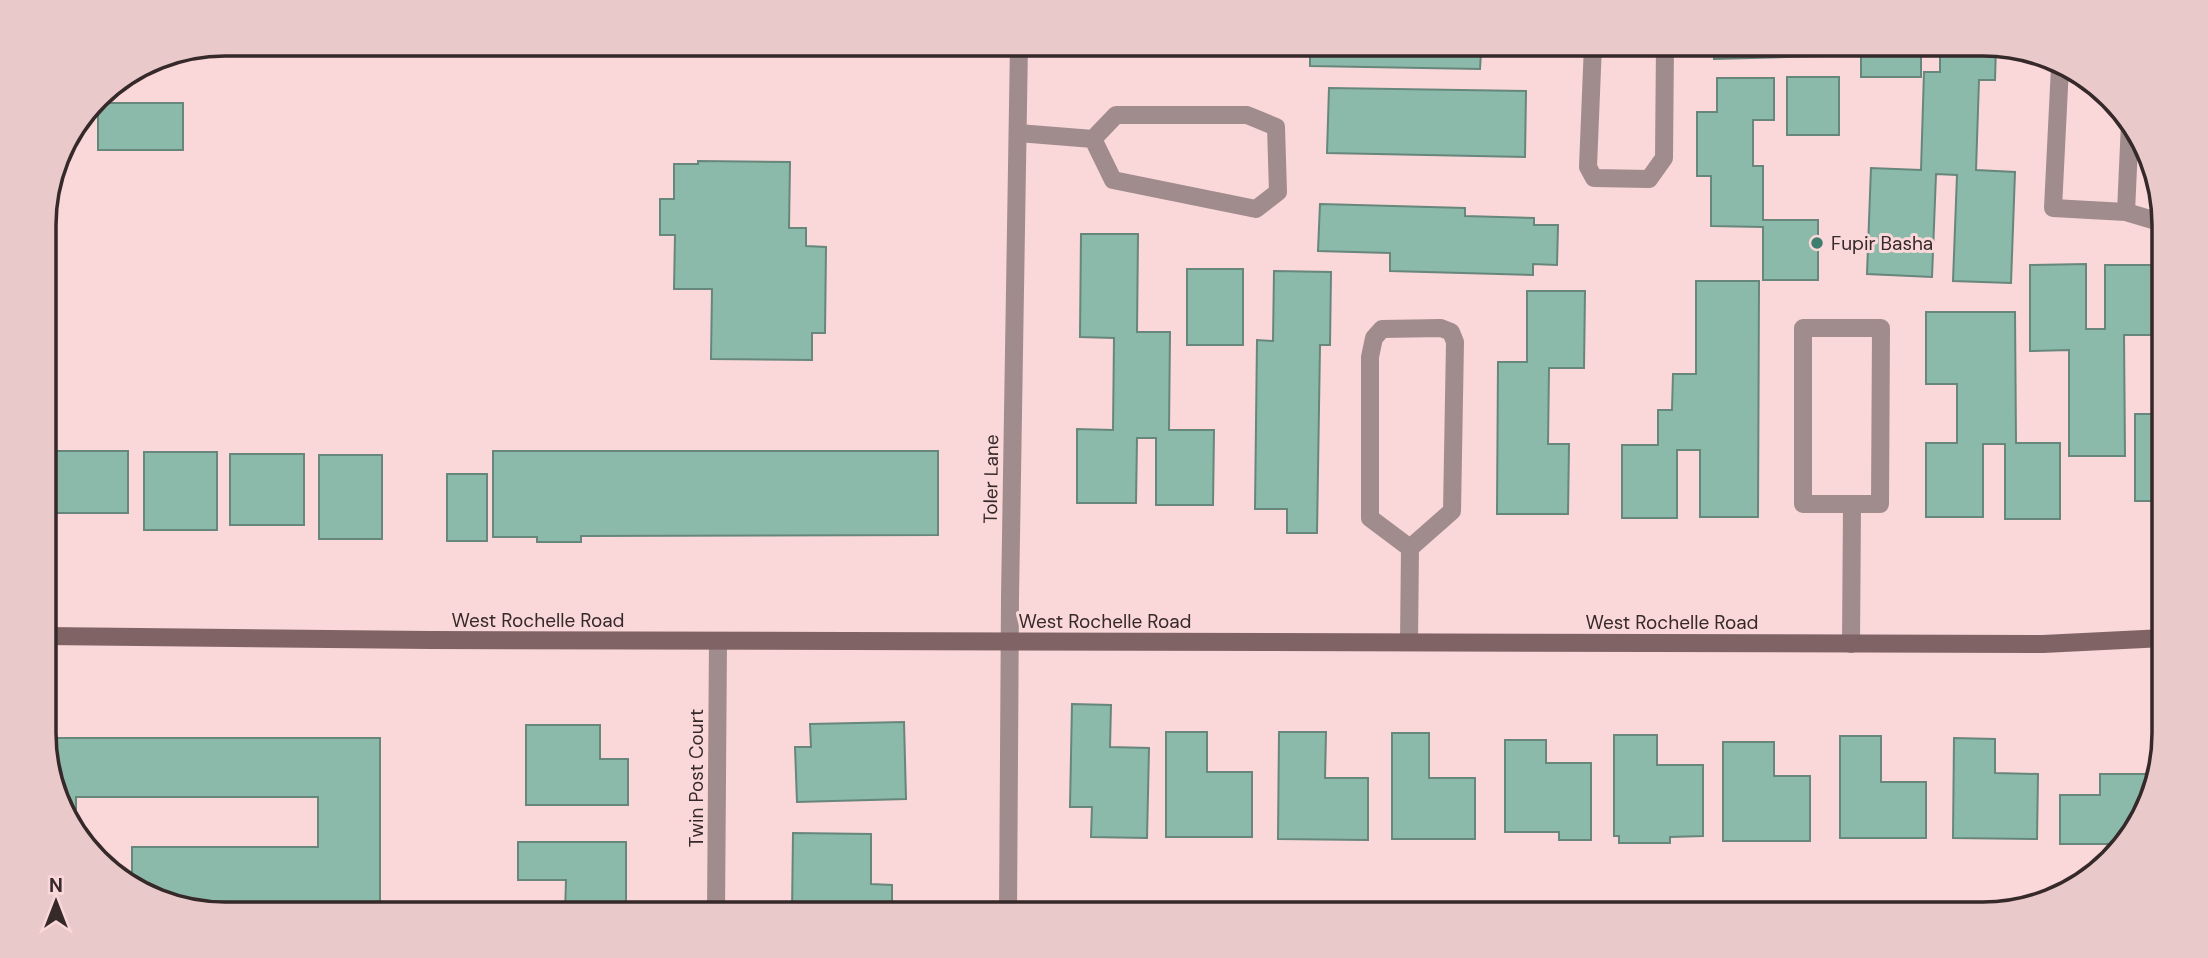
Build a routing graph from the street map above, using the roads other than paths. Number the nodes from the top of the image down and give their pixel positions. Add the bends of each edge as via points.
1 (1019, 56) edge
2 (1593, 56) edge
3 (1665, 56) edge
4 (2060, 75) edge
5 (1018, 133) junction
6 (1093, 139) junction
7 (2129, 141) edge
8 (2126, 212) junction
9 (2152, 220) edge
10 (1852, 504) junction
11 (1410, 548) junction
12 (56, 636) edge
13 (2152, 639) edge
14 (718, 642) junction
15 (1409, 642) junction
16 (1010, 643) junction
17 (1851, 644) junction
18 (716, 902) edge
19 (1008, 902) edge

1 - 5 street, Toler Lane
2 - 3 street via 1588,167 1594,178 1649,179 1664,158
4 - 8 street via 2053,208
5 - 6 street
5 - 16 street, Toler Lane
6 - 6 street via 1116,115 1247,115 1276,127 1278,192 1256,209 1113,180
7 - 8 street
8 - 9 street
10 - 10 street via 1880,504 1881,328 1803,328 1802,504
10 - 17 street
11 - 11 street via 1452,511 1455,342 1451,332 1441,328 1382,329 1374,338 1370,357 1370,518
11 - 15 street
12 - 14 main road, West Rochelle Road
13 - 17 main road, West Rochelle Road
14 - 16 main road, West Rochelle Road
14 - 18 street, Twin Post Court
15 - 16 main road, West Rochelle Road
15 - 17 main road, West Rochelle Road
16 - 19 street, Toler Lane

